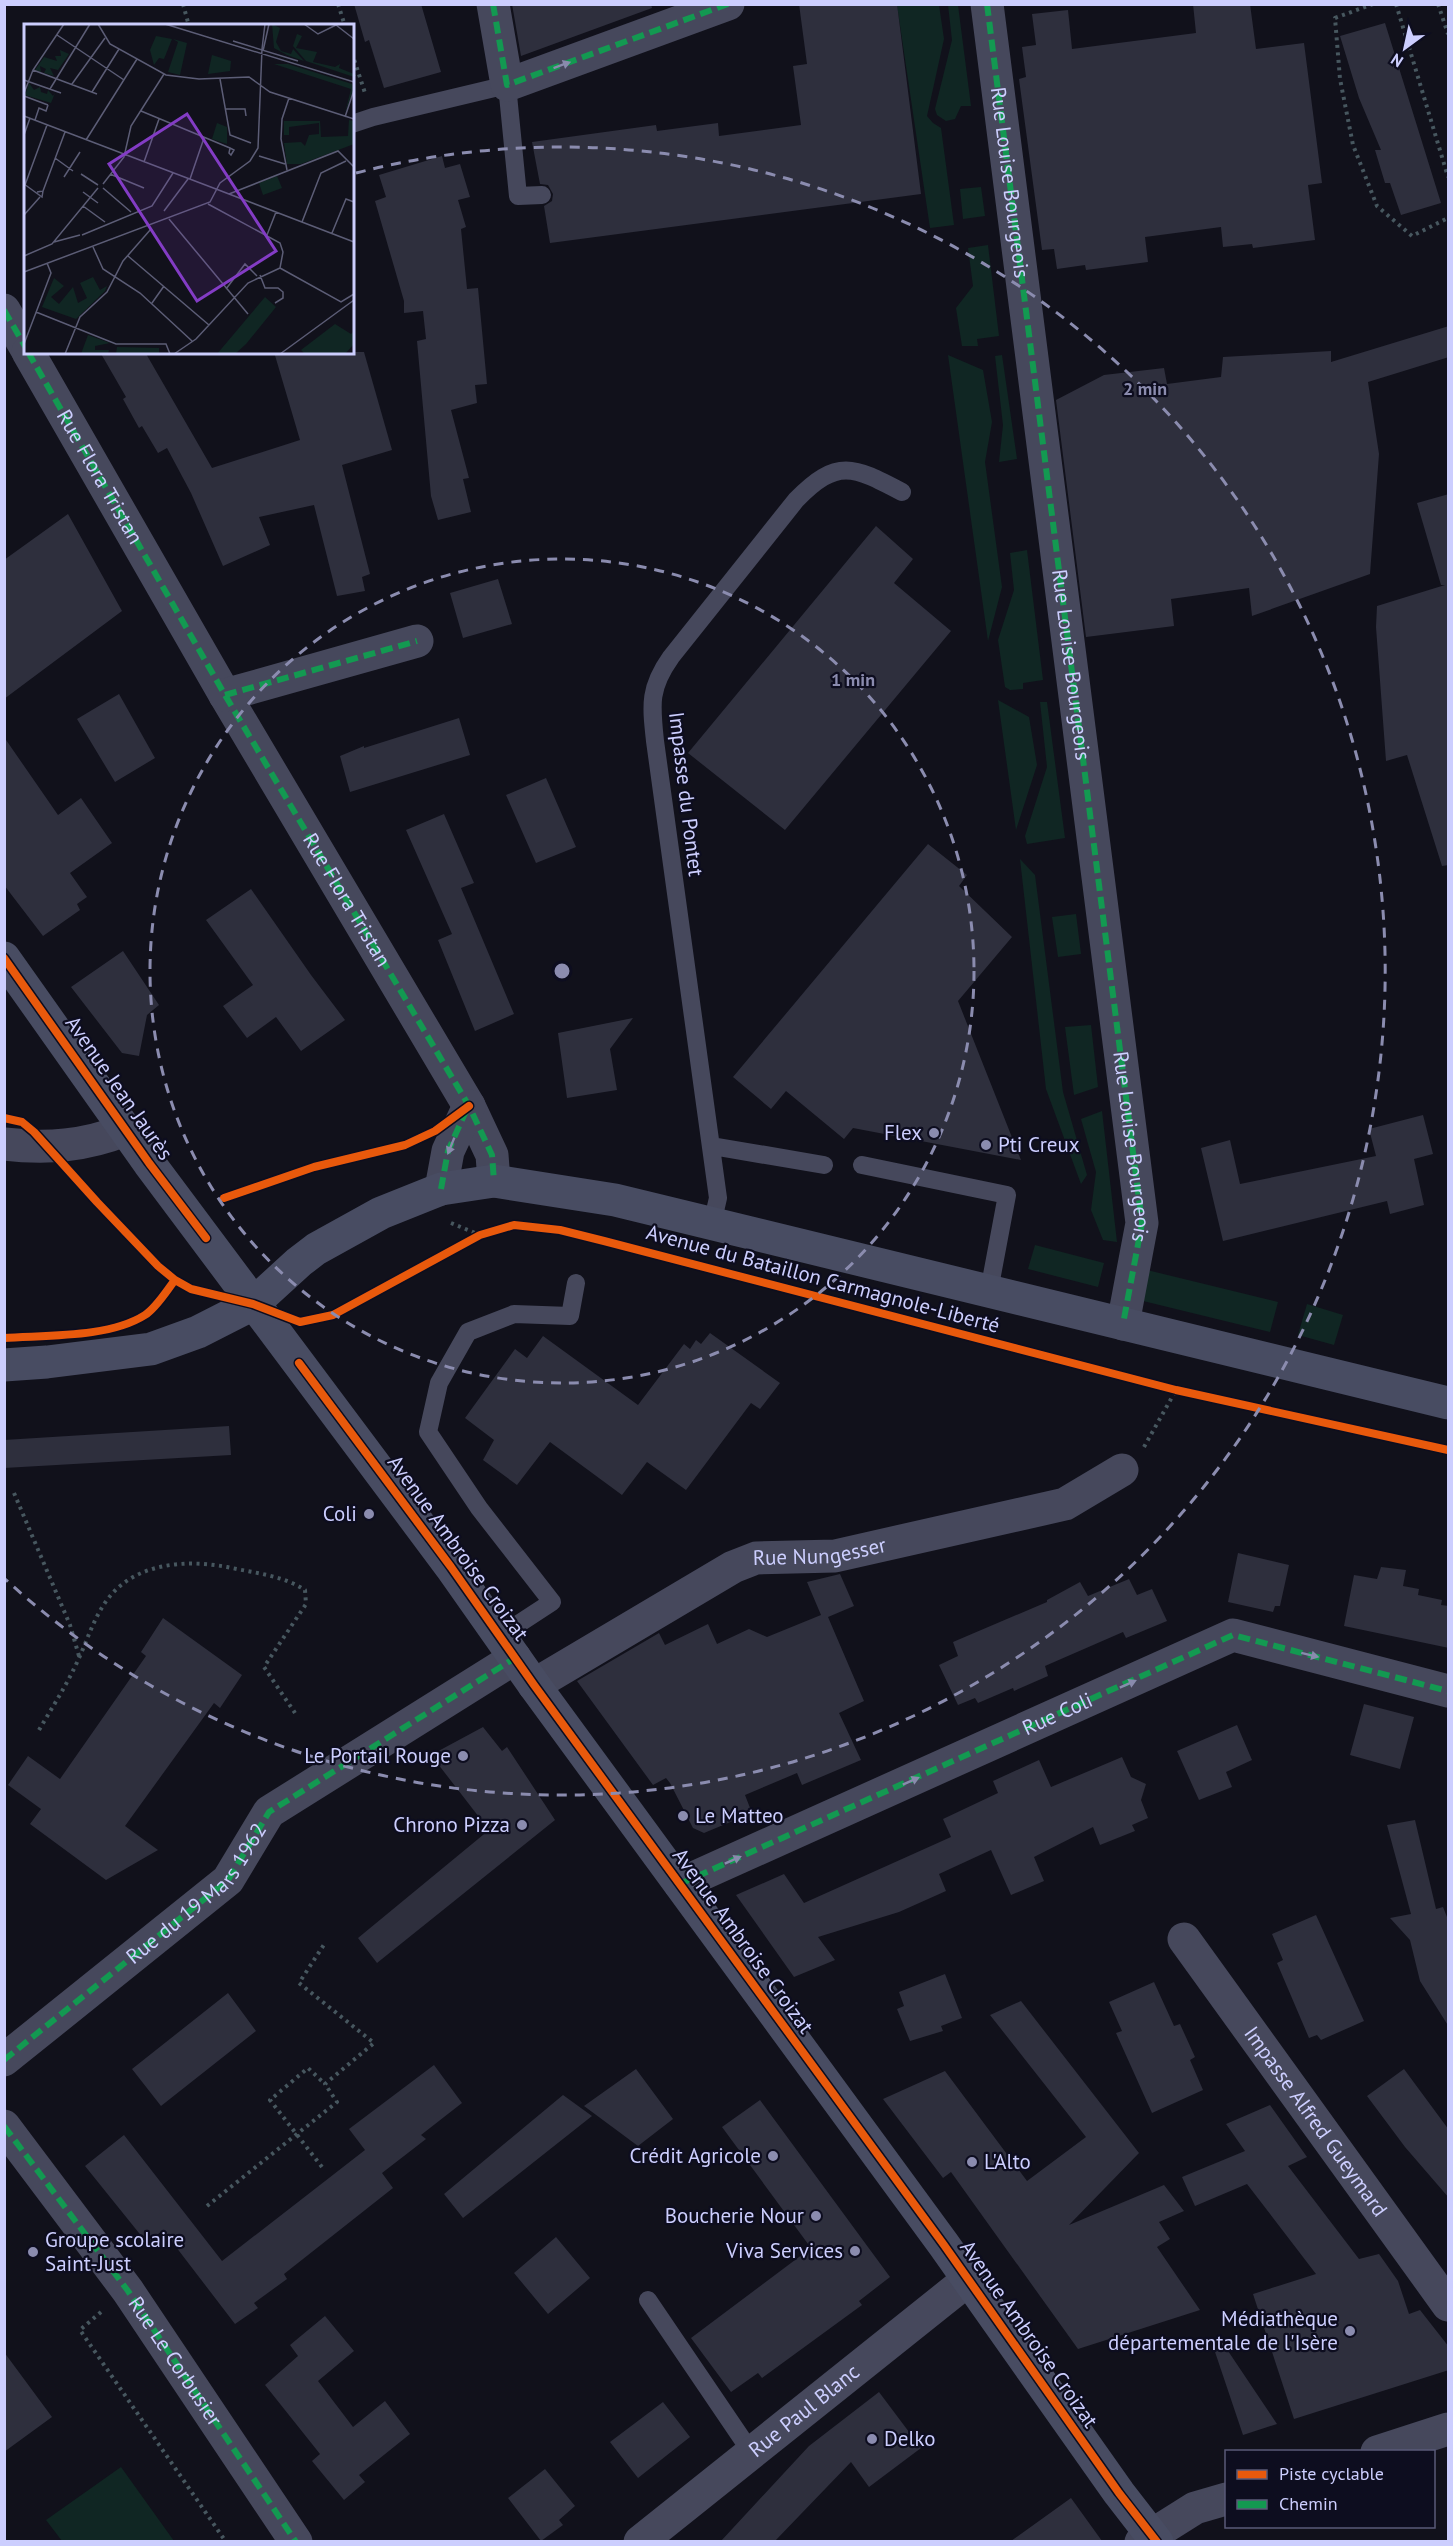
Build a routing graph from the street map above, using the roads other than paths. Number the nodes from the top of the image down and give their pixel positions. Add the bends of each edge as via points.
1 (493, 4) edge
2 (729, 4) edge
3 (987, 4) edge
4 (507, 86) junction
5 (354, 123) edge
6 (542, 195) dead end
7 (4, 310) edge
8 (24, 345) edge
9 (29, 354) edge
10 (902, 492) dead end
11 (417, 641) dead end
12 (225, 694) junction
13 (4, 958) edge
14 (469, 1106) junction
15 (125, 1130) junction
16 (4, 1144) edge
17 (712, 1146) junction
18 (824, 1165) dead end
19 (862, 1166) dead end
20 (494, 1181) junction
21 (442, 1204) junction
22 (712, 1224) junction
23 (576, 1283) dead end
24 (989, 1291) junction
25 (253, 1304) junction
26 (1123, 1323) junction
27 (4, 1365) edge
28 (1449, 1403) edge
29 (1122, 1470) road end
30 (507, 1647) junction
31 (534, 1685) junction
32 (1449, 1691) edge
33 (680, 1884) junction
34 (1184, 1939) dead end
35 (4, 2060) edge
36 (4, 2126) edge
37 (969, 2279) junction
38 (648, 2300) dead end
39 (1449, 2305) edge
40 (1449, 2428) edge
41 (1380, 2450) edge
42 (751, 2452) junction
43 (1225, 2500) edge
44 (1150, 2539) edge
45 (296, 2541) edge
46 (640, 2541) edge

1 - 4 street
4 -> 2 street
3 - 26 street, Rue Louise Bourgeois via 1142,1223
4 - 5 lane
4 - 6 lane via 518,196
7 - 8 street
9 - 12 street, Rue Flora Tristan
10 - 17 lane, Impasse du Pontet via 851,470 833,472 814,482 658,676 652,710 655,741
11 - 12 street
12 - 14 street, Rue Flora Tristan
13 - 15 main road, Avenue Jean Jaurès
14 - 20 street, Rue Flora Tristan via 492,1155
14 -> 21 street via 448,1151
15 - 16 street via 89,1142 48,1148
15 - 25 main road, Avenue Jean Jaurès
17 - 18 lane
17 - 22 lane, Impasse du Pontet via 718,1198
19 - 24 lane via 1007,1195
20 - 21 main road, Avenue du Bataillon Carmagnole-Liberté
20 - 22 main road, Avenue du Bataillon Carmagnole-Liberté via 615,1200
21 - 25 main road, Avenue du Bataillon Carmagnole-Liberté via 381,1214 298,1262
22 - 24 main road, Avenue du Bataillon Carmagnole-Liberté
23 - 30 lane via 570,1316 514,1314 468,1332 439,1383 428,1432 479,1508 552,1602
24 - 26 main road, Avenue du Bataillon Carmagnole-Liberté
25 - 27 main road, Avenue du Bataillon Carmagnole-Liberté via 198,1332 151,1349
25 - 30 main road, Avenue Ambroise Croizat
26 - 28 main road, Avenue du Bataillon Carmagnole-Liberté
29 - 31 street, Rue Nungesser via 1065,1504 835,1557 756,1558 733,1567
30 - 31 main road, Avenue Ambroise Croizat
30 - 35 street, Rue du 19 Mars 1962 via 269,1812 228,1880
31 - 33 main road, Avenue Ambroise Croizat
33 -> 32 street, Rue Coli via 1233,1635
33 - 37 main road, Avenue Ambroise Croizat
34 - 39 street, Impasse Alfred Gueymard
36 - 45 street, Rue Le Corbusier via 128,2291
37 - 42 street, Rue Paul Blanc
37 - 44 main road, Avenue Ambroise Croizat
38 - 42 lane
40 - 41 street
42 - 46 street, Rue Paul Blanc
43 - 44 street via 1195,2508

